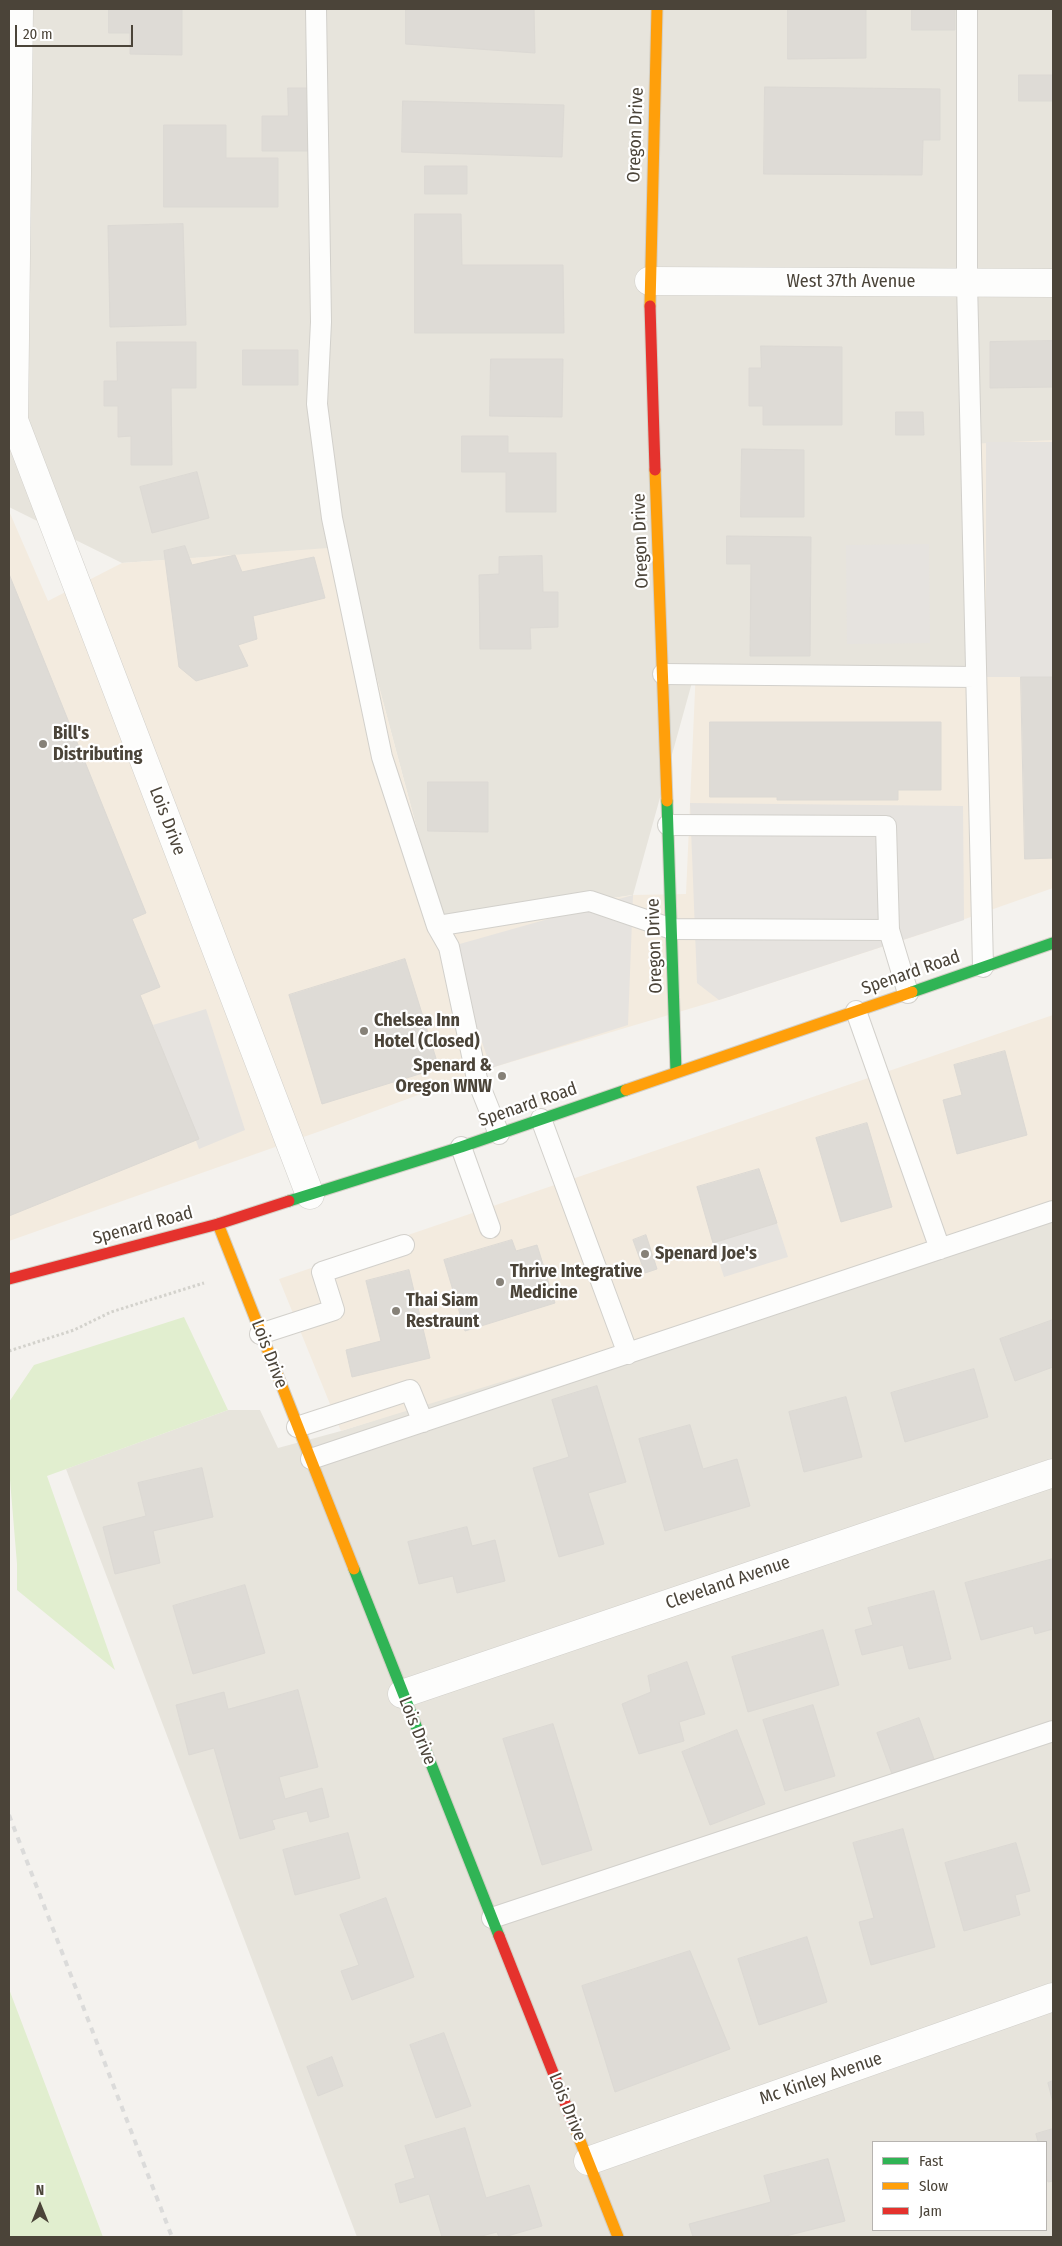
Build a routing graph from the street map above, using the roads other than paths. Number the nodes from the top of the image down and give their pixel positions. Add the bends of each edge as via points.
1 (19, 9) edge
2 (316, 9) edge
3 (657, 9) edge
4 (967, 9) edge
5 (649, 281) junction
6 (967, 282) junction
7 (1053, 283) edge
8 (11, 413) edge
9 (663, 674) junction
10 (976, 677) junction
11 (668, 825) junction
12 (437, 926) junction
13 (672, 929) junction
14 (889, 930) junction
15 (1053, 943) edge
16 (983, 967) junction
17 (908, 993) junction
18 (856, 1011) junction
19 (676, 1072) junction
20 (541, 1119) junction
21 (499, 1134) junction
22 (461, 1147) junction
23 (310, 1195) junction
24 (1053, 1211) edge
25 (218, 1224) junction
26 (490, 1228) dead end
27 (404, 1245) dead end
28 (940, 1249) junction
29 (9, 1279) edge
30 (260, 1334) junction
31 (628, 1354) junction
32 (423, 1422) junction
33 (297, 1427) junction
34 (310, 1459) junction
35 (1053, 1473) edge
36 (402, 1694) junction
37 (1053, 1731) edge
38 (492, 1918) junction
39 (1053, 1998) edge
40 (588, 2161) junction
41 (618, 2237) edge

1 - 8 street, Lois Drive
2 - 12 lane via 321,322 316,404 332,518 382,757
3 - 5 street, Oregon Drive
4 - 6 lane
5 - 6 street, West 37th Avenue
5 - 9 street, Oregon Drive
6 - 7 street, West 37th Avenue
6 - 10 lane
8 - 23 street, Lois Drive
9 - 10 lane
9 - 11 street, Oregon Drive
10 - 16 lane
11 - 13 street, Oregon Drive
11 - 14 lane via 886,826
12 - 13 lane via 590,901
12 - 21 lane via 449,947 477,1080
13 - 14 lane
13 - 19 street, Oregon Drive
14 - 17 lane
15 - 16 street, Spenard Road
16 - 17 street, Spenard Road
17 - 18 street, Spenard Road
18 - 19 street, Spenard Road
18 - 28 lane
19 - 20 street, Spenard Road
20 - 21 street, Spenard Road
20 - 31 lane
21 - 22 street, Spenard Road
22 - 23 street, Spenard Road
22 - 26 lane
23 - 25 street, Spenard Road
24 - 28 lane
25 - 29 street, Spenard Road
25 - 30 street, Lois Drive
27 - 30 lane via 322,1272 334,1310
28 - 31 lane
30 - 33 street, Lois Drive
31 - 32 lane
32 - 33 lane via 410,1390
32 - 34 lane
33 - 34 street, Lois Drive
34 - 36 street, Lois Drive
35 - 36 street, Cleveland Avenue
36 - 38 street, Lois Drive
37 - 38 lane
38 - 40 street, Lois Drive
39 - 40 street, Mc Kinley Avenue
40 - 41 street, Lois Drive

